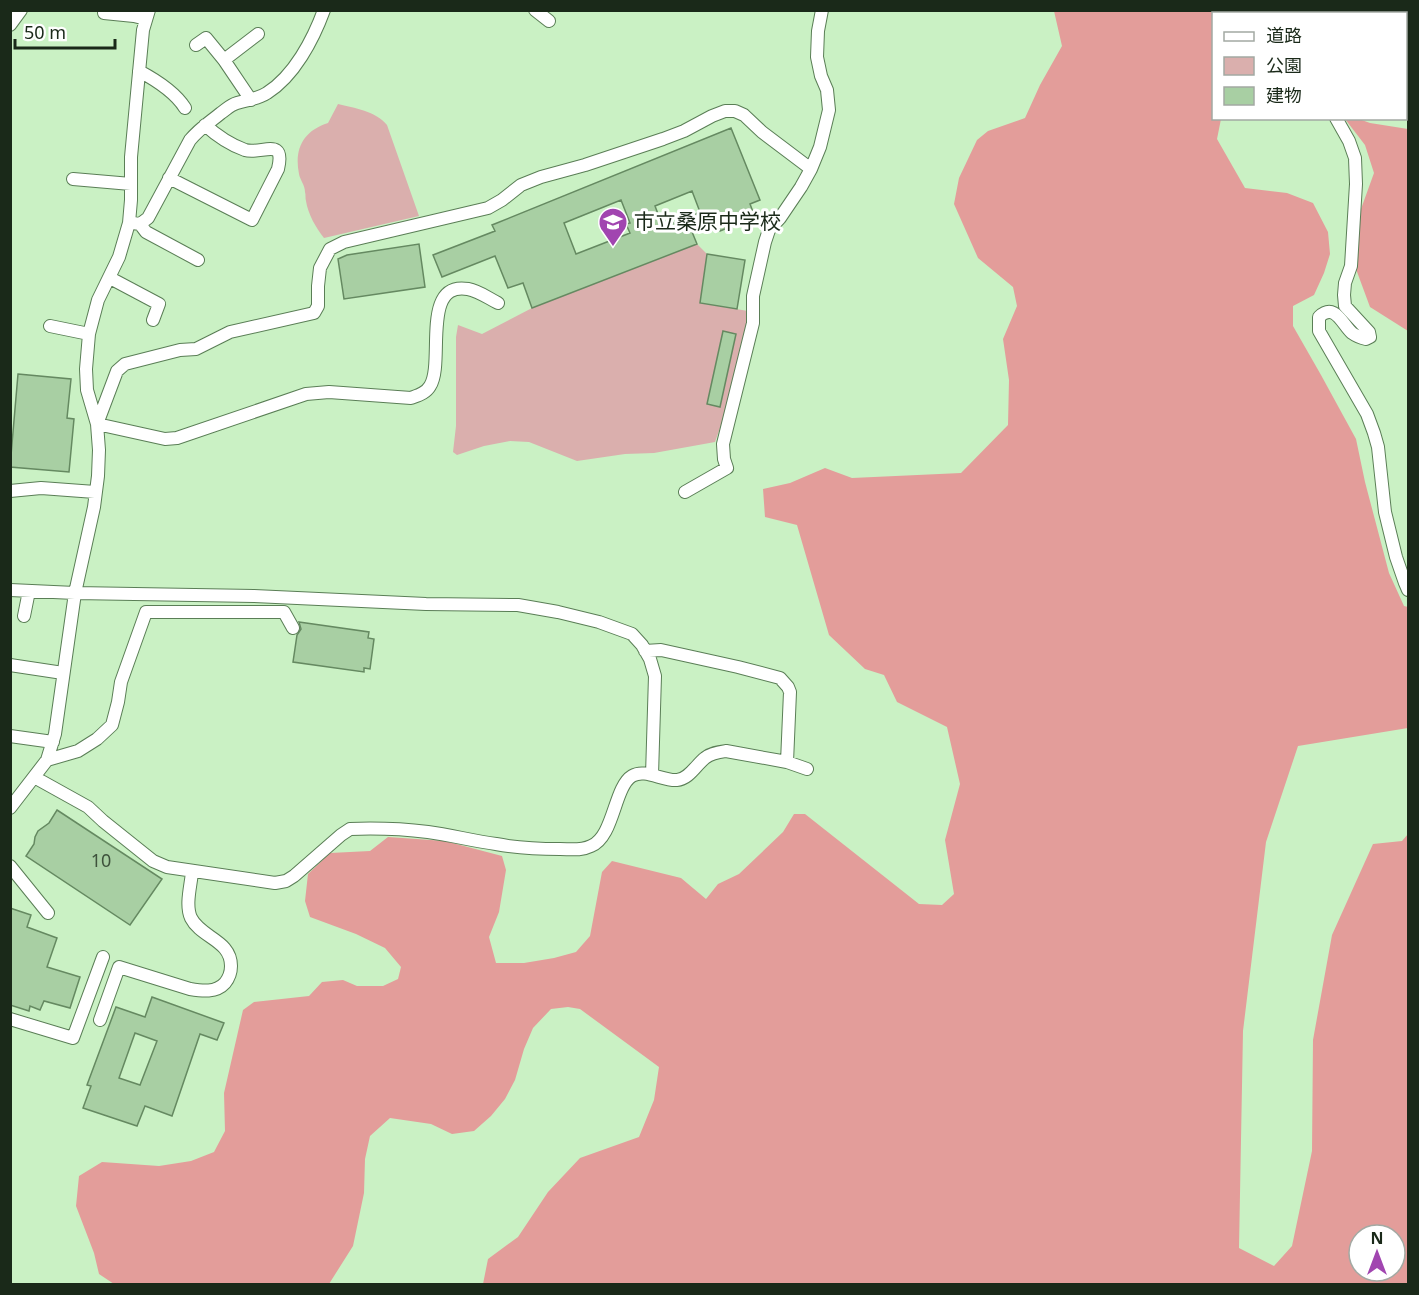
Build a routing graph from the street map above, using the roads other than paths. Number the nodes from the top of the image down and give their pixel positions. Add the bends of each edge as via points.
1 (21, 10) edge
2 (324, 10) edge
3 (535, 10) edge
4 (822, 10) edge
5 (104, 13) dead end
6 (148, 15) edge
7 (549, 21) dead end
8 (10, 25) edge
9 (258, 34) dead end
10 (196, 45) dead end
11 (224, 60) junction
12 (139, 71) junction
13 (251, 100) junction
14 (185, 108) dead end
15 (1337, 120) edge
16 (205, 125) junction
17 (811, 169) junction
18 (169, 178) junction
19 (73, 179) dead end
20 (131, 184) junction
21 (135, 223) junction
22 (198, 260) dead end
23 (110, 278) junction
24 (498, 303) dead end
25 (153, 320) dead end
26 (50, 326) dead end
27 (88, 334) junction
28 (96, 424) junction
29 (10, 491) edge
30 (95, 492) junction
31 (685, 492) dead end
32 (10, 590) edge
33 (1408, 590) edge
34 (29, 591) junction
35 (75, 593) junction
36 (24, 616) dead end
37 (293, 628) dead end
38 (645, 651) junction
39 (10, 664) edge
40 (63, 673) junction
41 (10, 735) edge
42 (52, 742) junction
43 (47, 760) junction
44 (787, 762) junction
45 (807, 769) dead end
46 (652, 775) junction
47 (34, 777) junction
48 (12, 803) edge
49 (10, 866) edge
50 (192, 872) junction
51 (48, 913) dead end
52 (103, 957) dead end
53 (10, 1019) edge
54 (100, 1020) dead end

1 - 8 street
2 - 13 street via 309,45 283,79 268,93
3 - 7 street
4 - 17 street via 817,57 829,110
5 - 6 street
6 - 12 street
9 - 11 street
10 - 11 street via 206,38
11 - 13 street
12 - 14 street via 179,99
12 - 20 street
13 - 16 street via 227,107
15 - 33 street via 1355,158 1352,257 1344,295 1346,306 1370,337 1360,338 1330,312 1319,317 1319,331 1367,414 1374,434 1385,512
16 - 18 street via 190,140
16 - 18 street via 246,150 266,148 279,153 278,169 252,220
17 - 28 street via 744,115 725,111 663,139 520,185 488,208 344,242 330,249 320,268 318,306 314,313 230,332 196,349 125,364 117,371
17 - 31 street via 769,230 765,242 753,296 753,323 723,444 727,468
18 - 21 street via 148,218
19 - 20 street
20 - 21 street
21 - 22 street
21 - 23 street
23 - 25 street via 159,304
23 - 27 street via 98,300
24 - 28 street via 468,289 457,288 447,294 439,305 432,385 411,398 306,394 165,439
26 - 27 street
27 - 28 street via 87,390
28 - 30 street via 99,470
29 - 30 street via 41,488
30 - 35 street
32 - 34 street
34 - 35 street
34 - 36 street
35 - 38 street via 518,605 599,622 632,634
35 - 40 street
37 - 43 street via 284,612 146,612 121,681 112,725 78,751
38 - 44 street via 661,650 780,678 790,692
38 - 46 street via 655,676
39 - 40 street
40 - 42 street
41 - 42 street
42 - 43 street
43 - 47 street
44 - 45 street
44 - 46 street via 726,751 707,756 678,780
46 - 50 street via 632,776 601,838 594,846 581,849 499,845 428,832 350,829 286,881 275,883
47 - 48 street
47 - 50 street via 88,807 153,861
49 - 51 street
50 - 54 street via 191,918 227,951 231,960 228,980 210,991 190,989 119,967
52 - 53 street via 73,1038

